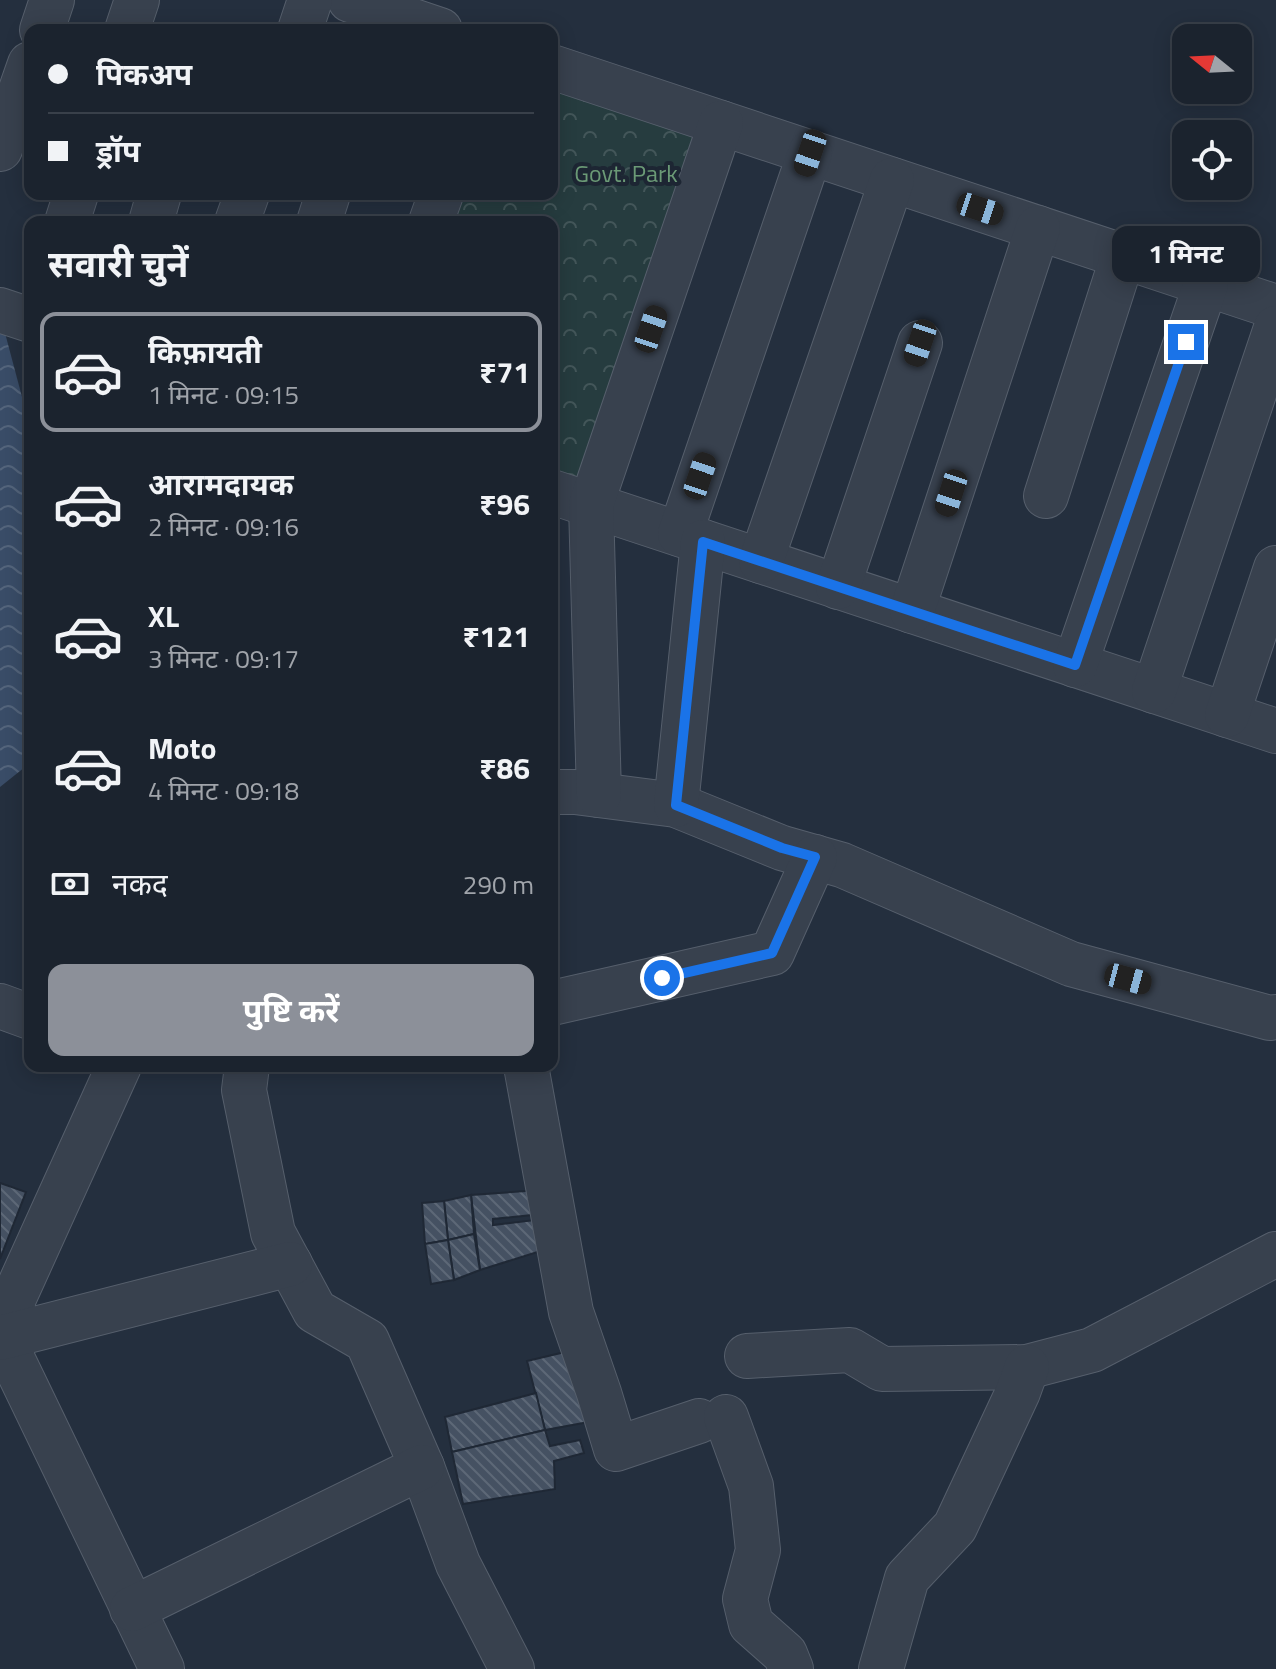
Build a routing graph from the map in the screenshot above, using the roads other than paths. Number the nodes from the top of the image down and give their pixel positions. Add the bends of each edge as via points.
1 (52, 0) edge
2 (137, 0) edge
3 (310, 0) edge
4 (374, 14) edge
5 (44, 24) edge
6 (129, 24) edge
7 (302, 24) edge
8 (415, 24) edge
9 (558, 69) edge
10 (24, 81) edge
11 (721, 123) junction
12 (0, 149) edge
13 (810, 153) junction
14 (892, 180) junction
15 (1038, 228) junction
16 (1123, 256) junction
17 (1206, 284) junction
18 (1276, 307) edge
19 (0, 310) edge
20 (24, 318) edge
21 (1276, 328) edge
22 (920, 343) dead end
23 (1046, 496) dead end
24 (571, 499) edge
25 (692, 538) junction
26 (761, 561) junction
27 (1276, 568) edge
28 (838, 587) junction
29 (912, 611) junction
30 (1075, 665) junction
31 (1154, 691) junction
32 (1227, 715) junction
33 (1276, 731) edge
34 (558, 792) edge
35 (599, 795) junction
36 (676, 805) junction
37 (815, 857) junction
38 (558, 1002) edge
39 (0, 1006) edge
40 (24, 1015) edge
41 (1276, 1017) edge
42 (116, 1072) edge
43 (246, 1072) edge
44 (527, 1072) edge
45 (1276, 1254) edge
46 (290, 1264) junction
47 (6, 1337) edge
48 (747, 1356) dead end
49 (1027, 1367) junction
50 (422, 1467) junction
51 (132, 1609) junction
52 (162, 1669) edge
53 (512, 1669) edge
54 (791, 1669) edge
55 (881, 1669) edge

1 - 5 street
2 - 6 street
3 - 7 street
4 - 8 street
9 - 11 street
10 - 12 street
11 - 13 street
11 - 24 street
13 - 14 street
13 - 25 street
14 - 15 street
14 - 26 street
15 - 16 street
15 - 29 street
16 - 17 street
16 - 23 street
17 - 18 street
17 - 30 street
19 - 20 street
21 - 31 street
22 - 28 street
24 - 25 street
24 - 35 street
25 - 26 street
25 - 36 street
26 - 28 street
27 - 32 street
28 - 29 street
29 - 30 street
30 - 31 street
31 - 32 street
32 - 33 street
34 - 35 street
35 - 36 street
36 - 37 street
37 - 38 street via 772,953
37 - 41 street via 1071,964
39 - 40 street
42 - 47 street via 13,1300
43 - 46 street via 244,1090 273,1233
44 - 54 street via 571,1312 616,1449 713,1419 751,1486 758,1550 745,1599 751,1624 785,1654
45 - 49 street via 1092,1350
46 - 47 street
46 - 50 street via 315,1311 367,1341
47 - 51 street
48 - 49 street via 850,1350 882,1369
49 - 55 street via 955,1527 907,1578
50 - 51 street
50 - 53 street via 458,1564
51 - 52 street

